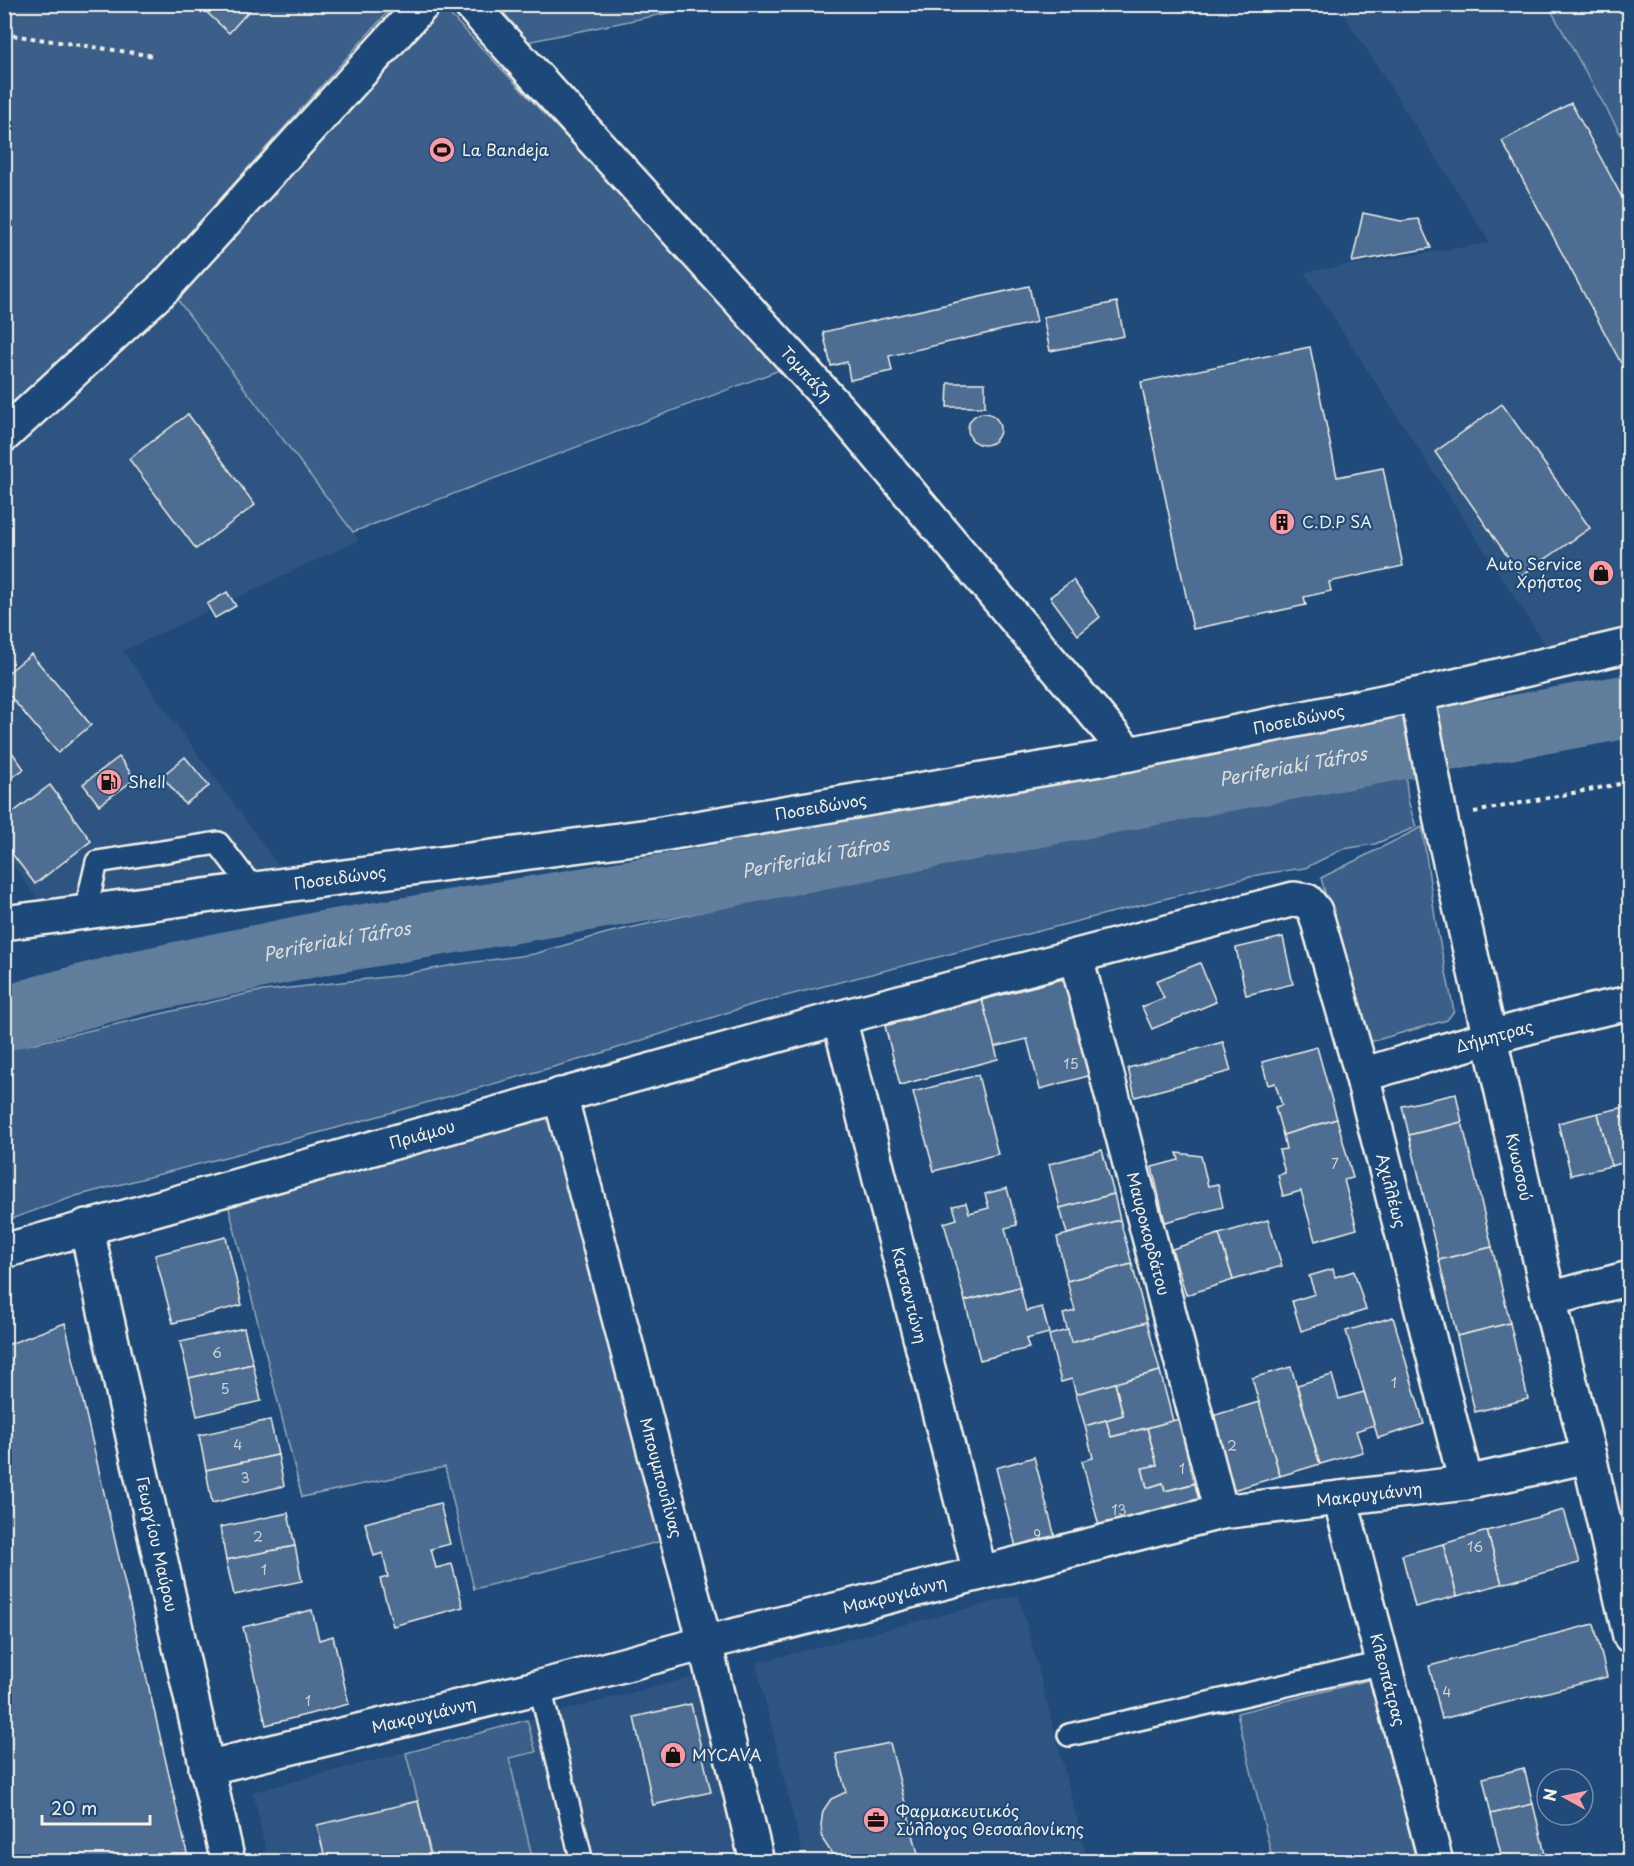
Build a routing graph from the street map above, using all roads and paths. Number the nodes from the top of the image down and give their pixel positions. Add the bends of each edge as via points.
1 (423, 4) edge
2 (470, 4) edge
3 (4, 34) edge
4 (155, 56) dead end
5 (4, 435) edge
6 (1629, 645) edge
7 (1419, 704) junction
8 (1129, 754) junction
9 (1629, 782) edge
10 (1442, 825) junction
11 (254, 890) junction
12 (1307, 901) joint
13 (85, 913) junction
14 (4, 923) edge
15 (1076, 957) junction
16 (1629, 1003) edge
17 (839, 1018) junction
18 (1490, 1037) junction
19 (1362, 1075) junction
20 (560, 1095) junction
21 (86, 1226) junction
22 (4, 1251) edge
23 (1629, 1278) edge
24 (1550, 1299) junction
25 (1589, 1456) junction
26 (1466, 1483) junction
27 (1340, 1498) junction
28 (1221, 1512) junction
29 (980, 1573) junction
30 (1629, 1636) edge
31 (705, 1643) junction
32 (1383, 1663) junction
33 (535, 1688) junction
34 (1069, 1735) dead end
35 (206, 1768) junction
36 (228, 1862) edge
37 (572, 1862) edge
38 (582, 1862) edge
39 (757, 1862) edge
40 (1436, 1862) edge

1 - 5 street via 166,286
2 - 8 street, Τομπάζη via 843,414
3 - 4 path
6 - 7 street, Ποσειδώνος
7 - 8 street, Ποσειδώνος
7 - 10 street, Κνωσσού
8 - 11 street, Ποσειδώνος via 656,836
9 - 10 path
10 - 18 street, Κνωσσού
11 - 13 street, Ποσειδώνος
11 - 13 lane via 218,843 97,862
12 - 15 street, Πριάμου via 1294,899
12 - 19 street, Αχιλλέως via 1315,911
13 - 14 street, Ποσειδώνος
15 - 17 street, Πριάμου
15 - 28 street, Μαυροκορδάτου
16 - 18 street, Δήμητρας
17 - 20 street, Πριάμου
17 - 29 street, Κατσαντώνη
18 - 19 street, Δήμητρας
18 - 24 street, Κνωσσού
19 - 26 street, Αχιλλέως
20 - 21 street, Πριάμου
20 - 31 street, Μπουμπουλίνας
21 - 22 street, Πριάμου
21 - 35 street, Γεωργίου Μαύρου
23 - 24 street
24 - 25 street, Κνωσσού
25 - 26 street, Μακρυγιάννη
25 - 30 street, Κνωσσού
26 - 27 street, Μακρυγιάννη
27 - 28 street, Μακρυγιάννη
27 - 32 street, Κλεοπάτρας
28 - 29 street, Μακρυγιάννη
29 - 31 street, Μακρυγιάννη
31 - 33 street, Μακρυγιάννη
31 - 39 street, Μπουμπουλίνας
32 - 34 lane
32 - 40 street, Κλεοπάτρας
33 - 35 street, Μακρυγιάννη
33 - 37 lane
33 - 38 lane
35 - 36 street, Γεωργίου Μαύρου

